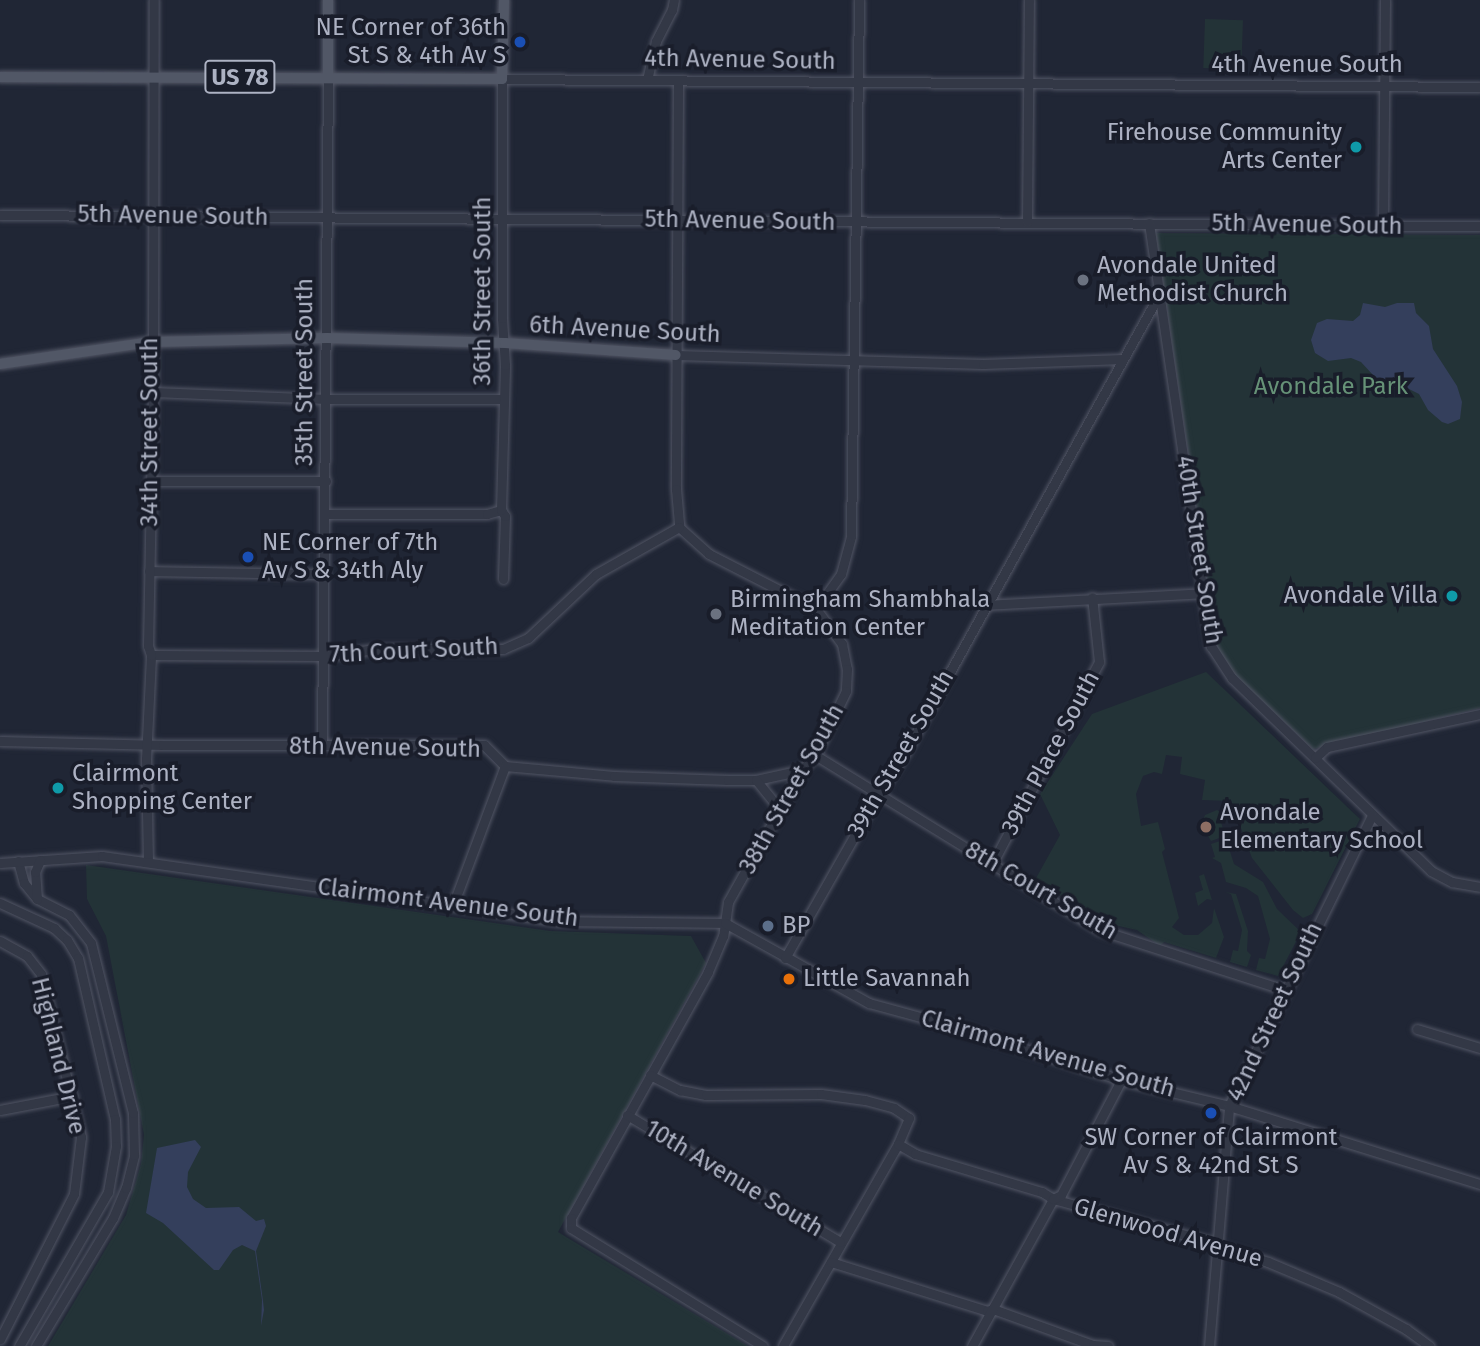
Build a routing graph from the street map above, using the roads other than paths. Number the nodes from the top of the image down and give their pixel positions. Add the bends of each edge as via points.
1 (154, 0) edge
2 (328, 0) edge
3 (504, 0) edge
4 (674, 0) edge
5 (859, 0) edge
6 (1029, 0) edge
7 (1385, 0) edge
8 (0, 77) edge
9 (152, 77) junction
10 (327, 77) junction
11 (502, 79) junction
12 (647, 80) junction
13 (860, 82) junction
14 (678, 83) junction
15 (1028, 84) junction
16 (1387, 87) junction
17 (1480, 87) edge
18 (0, 215) edge
19 (152, 215) junction
20 (326, 218) junction
21 (502, 219) junction
22 (679, 220) junction
23 (857, 222) junction
24 (1027, 222) junction
25 (1149, 223) junction
26 (1383, 226) junction
27 (1480, 226) edge
28 (1160, 293) junction
29 (327, 338) junction
30 (151, 342) junction
31 (505, 343) junction
32 (676, 355) junction
33 (1123, 359) junction
34 (854, 360) junction
35 (0, 364) edge
36 (153, 392) junction
37 (327, 398) junction
38 (505, 399) junction
39 (150, 481) junction
40 (326, 481) junction
41 (501, 510) junction
42 (325, 513) junction
43 (679, 527) junction
44 (149, 571) junction
45 (325, 574) junction
46 (503, 579) dead end
47 (1203, 593) junction
48 (1092, 597) junction
49 (984, 605) junction
50 (816, 609) junction
51 (151, 655) junction
52 (324, 656) junction
53 (1480, 714) edge
54 (0, 741) edge
55 (148, 743) junction
56 (322, 745) junction
57 (815, 755) junction
58 (1315, 758) junction
59 (505, 766) junction
60 (802, 769) junction
61 (756, 780) junction
62 (878, 795) junction
63 (780, 810) junction
64 (1373, 815) junction
65 (18, 860) junction
66 (40, 860) junction
67 (148, 862) junction
68 (0, 863) edge
69 (992, 864) junction
70 (1480, 887) edge
71 (37, 899) junction
72 (0, 903) edge
73 (453, 905) junction
74 (725, 923) junction
75 (0, 940) edge
76 (785, 958) junction
77 (1285, 989) junction
78 (1417, 1029) dead end
79 (1480, 1048) edge
80 (650, 1075) junction
81 (1121, 1080) junction
82 (73, 1096) junction
83 (1229, 1106) junction
84 (0, 1110) edge
85 (627, 1115) junction
86 (898, 1144) junction
87 (1480, 1184) edge
88 (1053, 1199) junction
89 (841, 1242) junction
90 (1219, 1247) junction
91 (831, 1262) junction
92 (993, 1309) junction
93 (0, 1339) edge
94 (19, 1346) edge
95 (36, 1346) edge
96 (763, 1346) edge
97 (783, 1346) edge
98 (972, 1346) edge
99 (1093, 1346) edge
100 (1108, 1346) edge
101 (1209, 1346) edge
102 (1429, 1346) edge

1 - 9 street, 34th Street South
2 - 10 main road, 35th Street South
3 - 11 main road, 36th Street South
4 - 12 street via 656,41
5 - 13 street
6 - 15 street
7 - 16 street
8 - 9 main road, 4th Avenue South / US 78
9 - 10 main road, 4th Avenue South / US 78
9 - 19 street, 34th Street South
10 - 11 main road, 4th Avenue South / US 78
10 - 20 street, 35th Street South
11 - 12 street, 4th Avenue South
11 - 21 street, 36th Street South
12 - 14 street, 4th Avenue South
13 - 14 street, 4th Avenue South
13 - 15 street, 4th Avenue South
13 - 23 street
14 - 22 street
15 - 16 street, 4th Avenue South
15 - 24 street
16 - 17 street, 4th Avenue South
16 - 26 street
18 - 19 street, 5th Avenue South
19 - 20 street, 5th Avenue South
19 - 30 street, 34th Street South
20 - 21 street, 5th Avenue South
20 - 29 street, 35th Street South
21 - 22 street, 5th Avenue South
21 - 31 street, 36th Street South
22 - 23 street, 5th Avenue South
22 - 32 street
23 - 24 street, 5th Avenue South
23 - 34 street
24 - 25 street, 5th Avenue South
25 - 26 street, 5th Avenue South
25 - 28 street, 40th Street South
26 - 27 street, 5th Avenue South
28 - 33 street, 39th Street South
28 - 47 street, 40th Street South
29 - 30 main road, 6th Avenue South
29 - 31 main road, 6th Avenue South
29 - 37 street, 35th Street South
30 - 35 main road, 6th Avenue South
30 - 36 street, 34th Street South
31 - 32 main road, 6th Avenue South
31 - 38 street, 36th Street South
32 - 34 street, 6th Avenue South
32 - 43 street
33 - 34 street, 6th Avenue South via 983,365
33 - 49 street, 39th Street South
34 - 50 street via 851,536 841,574
36 - 37 street
36 - 39 street, 34th Street South
37 - 38 street
37 - 40 street, 35th Street South
38 - 41 street, 36th Street South
39 - 40 street
39 - 44 street, 34th Street South
40 - 42 street, 35th Street South
41 - 42 street via 488,514
41 - 46 street, 36th Street South via 505,516
42 - 45 street, 35th Street South
43 - 50 street via 709,554
43 - 52 street, 7th Court South via 596,574 528,638 503,649 376,649
44 - 45 street
44 - 51 street, 34th Street South
45 - 52 street, 35th Street South
47 - 48 street
47 - 58 street, 40th Street South via 1211,646 1221,664
48 - 49 street
48 - 69 street, 39th Place South via 1099,662
49 - 62 street, 39th Street South
50 - 57 street, 38th Street South via 842,644 848,669 846,691
51 - 52 street, 7th Court South
51 - 55 street, 34th Street South
52 - 56 street, 35th Street South
53 - 58 street via 1327,747
54 - 55 street, 8th Avenue South
55 - 56 street, 8th Avenue South
55 - 67 street, 34th Street South
56 - 59 street, 8th Avenue South via 484,745
57 - 60 street, 38th Street South
57 - 62 street, 8th Court South
58 - 64 street, 40th Street South
59 - 61 street, 8th Avenue South via 614,776
59 - 73 street
60 - 61 street, 8th Avenue South
60 - 63 street, 38th Street South
61 - 63 street
62 - 69 street, 8th Court South
62 - 76 street, 39th Street South
63 - 74 street, 38th Street South via 728,902
64 - 70 street, 40th Street South via 1430,871 1452,882
64 - 77 street, 42nd Street South
65 - 66 street, Clairmont Avenue South
65 - 68 street, Clairmont Avenue South
65 - 71 street via 24,883
66 - 67 street, Clairmont Avenue South via 102,856
66 - 71 street via 34,872
67 - 73 street, Clairmont Avenue South
69 - 77 street, 8th Court South via 1108,934
71 - 95 street via 69,915 91,943 133,1113 134,1154 113,1218
72 - 94 street via 54,928 78,958 115,1119 116,1146 108,1192
73 - 74 street, Clairmont Avenue South via 557,921
74 - 76 street, Clairmont Avenue South
74 - 80 street, 38th Street South via 708,972
75 - 82 street, Highland Drive via 27,956 41,974
76 - 81 street, Clairmont Avenue South via 869,1003
77 - 83 street, 42nd Street South
78 - 79 street
80 - 85 street, 38th Street South
80 - 86 street via 680,1090 706,1095 821,1094 866,1100 909,1118
81 - 83 street, Clairmont Avenue South
81 - 88 street via 1061,1195
82 - 84 street
82 - 93 street, Highland Drive via 81,1137 74,1194
83 - 87 street, Clairmont Avenue South
83 - 90 street, 42nd Street South
85 - 89 street, 10th Avenue South
85 - 96 street, 38th Street South via 571,1218 571,1228
86 - 88 street, Glenwood Avenue via 915,1154
86 - 89 street
88 - 90 street, Glenwood Avenue via 1215,1242
88 - 92 street
89 - 91 street
90 - 101 street, 42nd Street South
90 - 102 street, Glenwood Avenue via 1339,1292
91 - 92 street, 10th Avenue South via 987,1311
91 - 97 street
92 - 98 street
92 - 99 street, 10th Avenue South
99 - 100 street, 10th Avenue South

